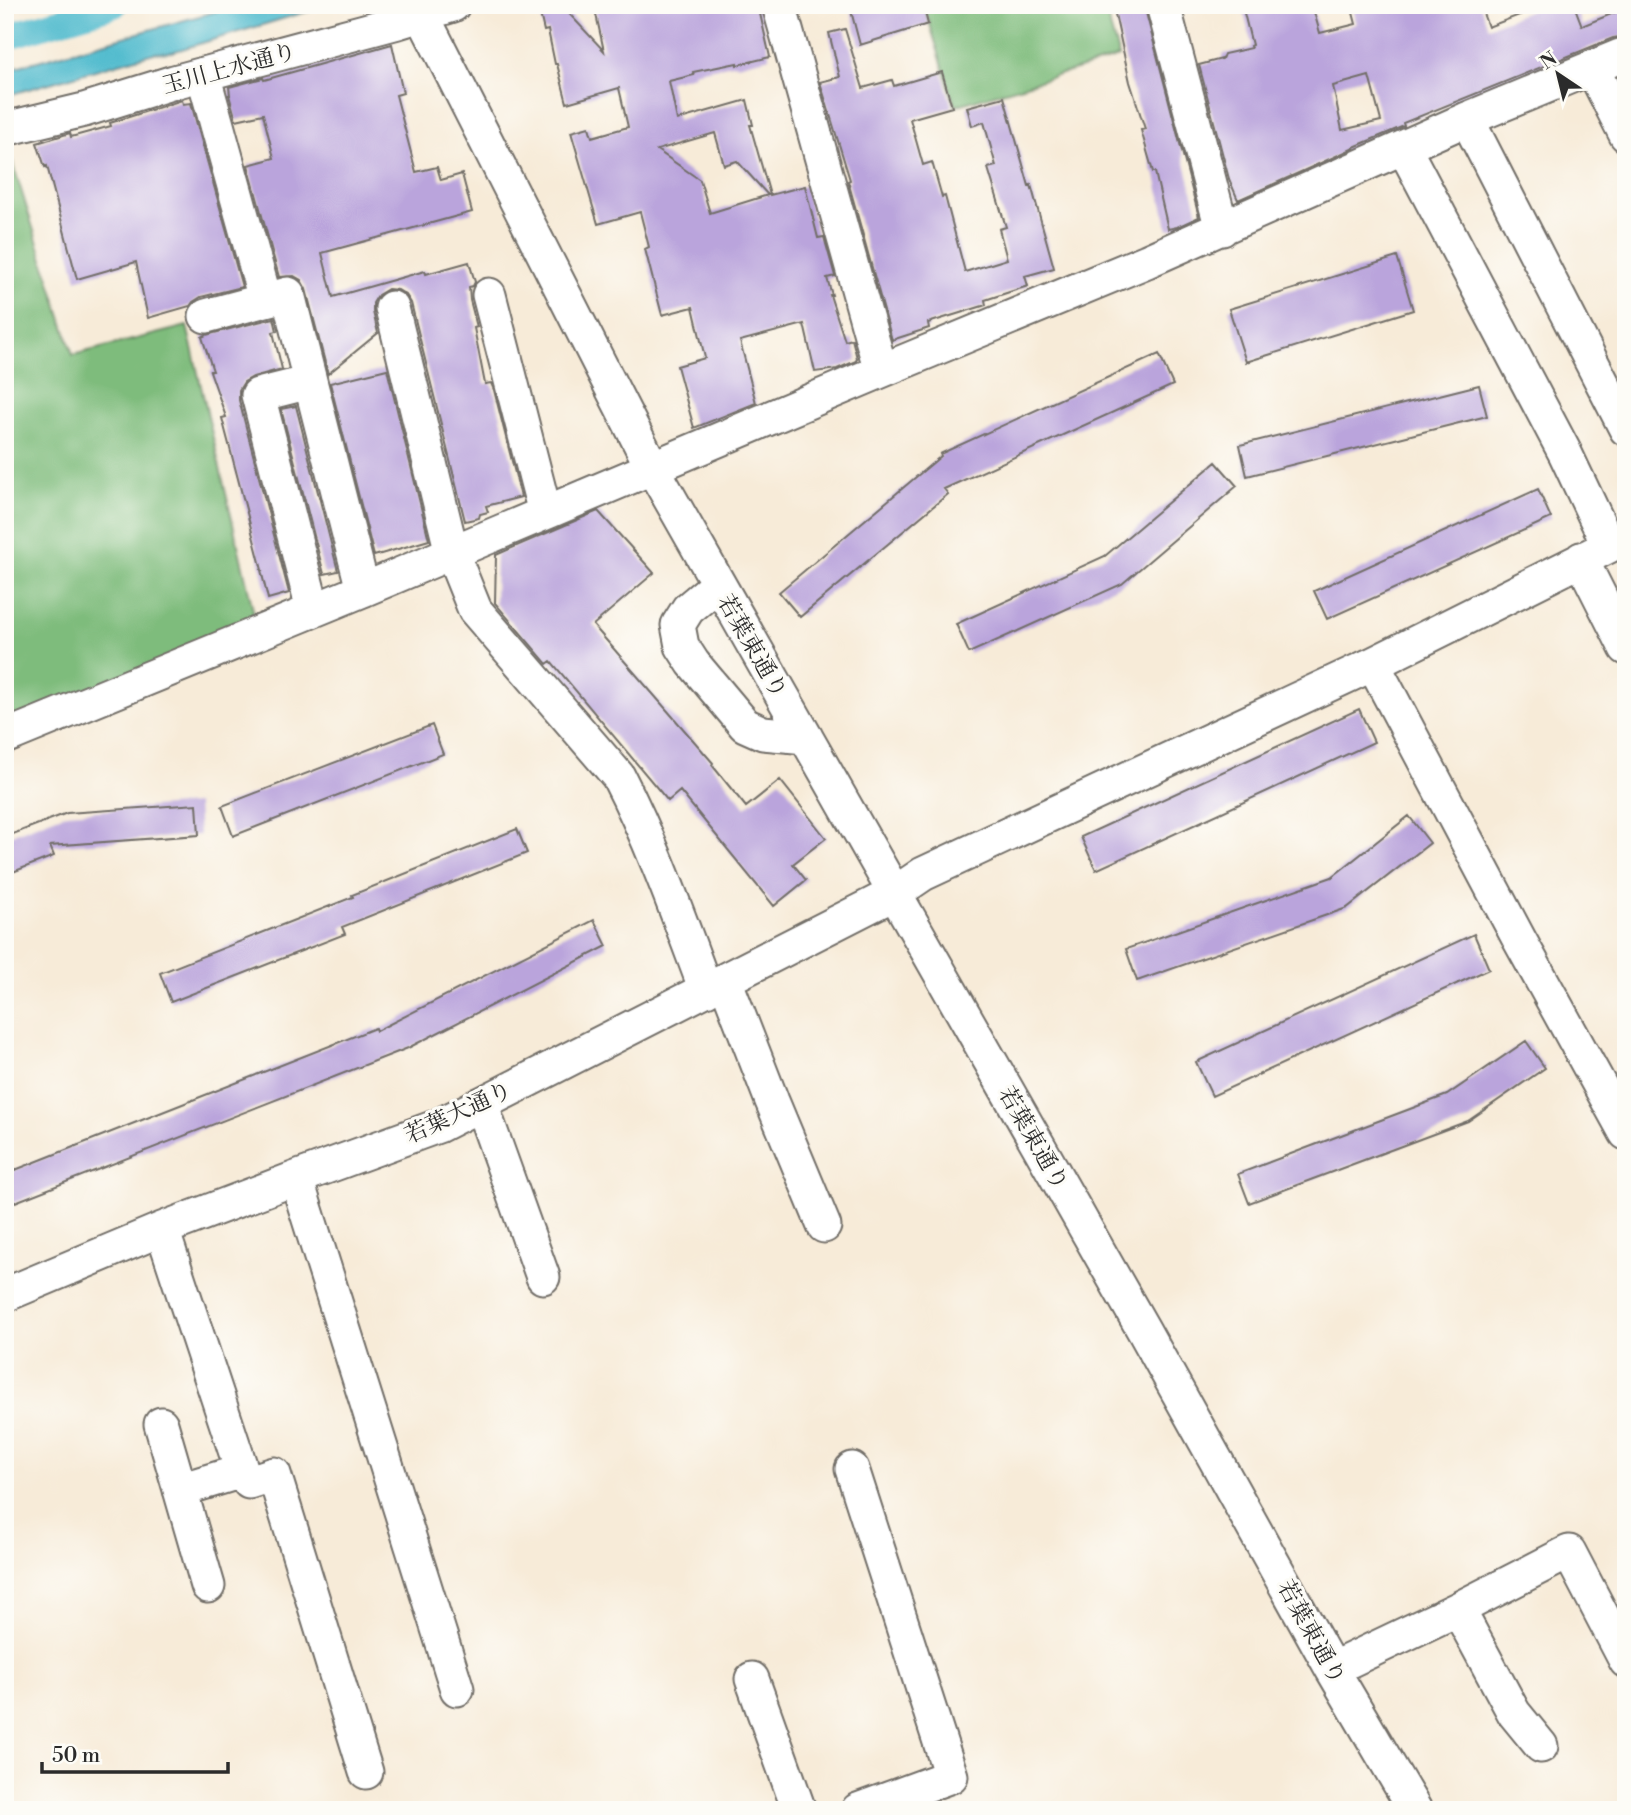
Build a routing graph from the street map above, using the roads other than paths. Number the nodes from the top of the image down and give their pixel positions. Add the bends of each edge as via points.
1 (779, 5) edge
2 (1163, 5) edge
3 (430, 8) edge
4 (1626, 56) edge
5 (1592, 68) junction
6 (203, 74) junction
7 (1468, 119) junction
8 (5, 129) edge
9 (1626, 135) edge
10 (1404, 148) junction
11 (1222, 229) junction
12 (489, 295) dead end
13 (265, 299) junction
14 (392, 308) dead end
15 (206, 316) dead end
16 (881, 371) junction
17 (310, 382) junction
18 (1617, 392) edge
19 (1626, 429) edge
20 (652, 467) junction
21 (545, 513) junction
22 (452, 553) junction
23 (1581, 559) junction
24 (718, 584) junction
25 (363, 590) junction
26 (313, 610) junction
27 (1626, 648) edge
28 (1373, 664) junction
29 (5, 737) edge
30 (806, 737) junction
31 (895, 893) junction
32 (716, 985) junction
33 (481, 1104) junction
34 (1622, 1118) edge
35 (296, 1178) junction
36 (824, 1226) dead end
37 (162, 1229) junction
38 (543, 1277) dead end
39 (5, 1295) edge
40 (161, 1424) dead end
41 (852, 1469) dead end
42 (242, 1471) junction
43 (180, 1490) junction
44 (208, 1586) dead end
45 (1458, 1609) junction
46 (1626, 1661) edge
47 (1332, 1669) junction
48 (752, 1679) dead end
49 (457, 1689) dead end
50 (1541, 1746) dead end
51 (366, 1772) dead end
52 (799, 1810) edge
53 (858, 1810) edge
54 (1415, 1810) edge

1 - 16 street
2 - 11 street
3 - 6 street, 玉川上水通り
3 - 20 street, 若葉東通り
4 - 5 street
5 - 7 street
5 - 9 street
6 - 8 street, 玉川上水通り
6 - 13 street
7 - 10 street
7 - 18 street
10 - 11 street
10 - 23 street, 若葉大通り via 1609,546
11 - 16 street
12 - 21 street
13 - 15 street
13 - 17 street via 288,294
14 - 22 street
16 - 20 street
17 - 25 street
17 - 26 street via 258,396
18 - 19 street
20 - 21 street
20 - 24 street, 若葉東通り
21 - 22 street
22 - 25 street
22 - 32 street via 475,610 618,776
23 - 27 street
23 - 28 street, 若葉大通り
24 - 30 street, 若葉東通り
24 - 30 street via 688,609 678,625 682,646 745,725 763,733
25 - 26 street
26 - 29 street
28 - 31 street, 若葉大通り via 923,874
28 - 34 street
30 - 31 street, 若葉東通り
31 - 32 street, 若葉大通り
31 - 47 street, 若葉東通り
32 - 33 street, 若葉大通り
32 - 36 street
33 - 35 street, 若葉大通り via 438,1126
33 - 38 street
35 - 37 street, 若葉大通り
35 - 49 street
37 - 39 street, 若葉大通り
37 - 42 street
40 - 43 street
41 - 53 street via 951,1776
42 - 43 street
42 - 51 street via 249,1482 274,1474
43 - 44 street
45 - 46 street via 1569,1552
45 - 47 street
45 - 50 street via 1514,1713
47 - 54 street, 若葉東通り
48 - 52 street

